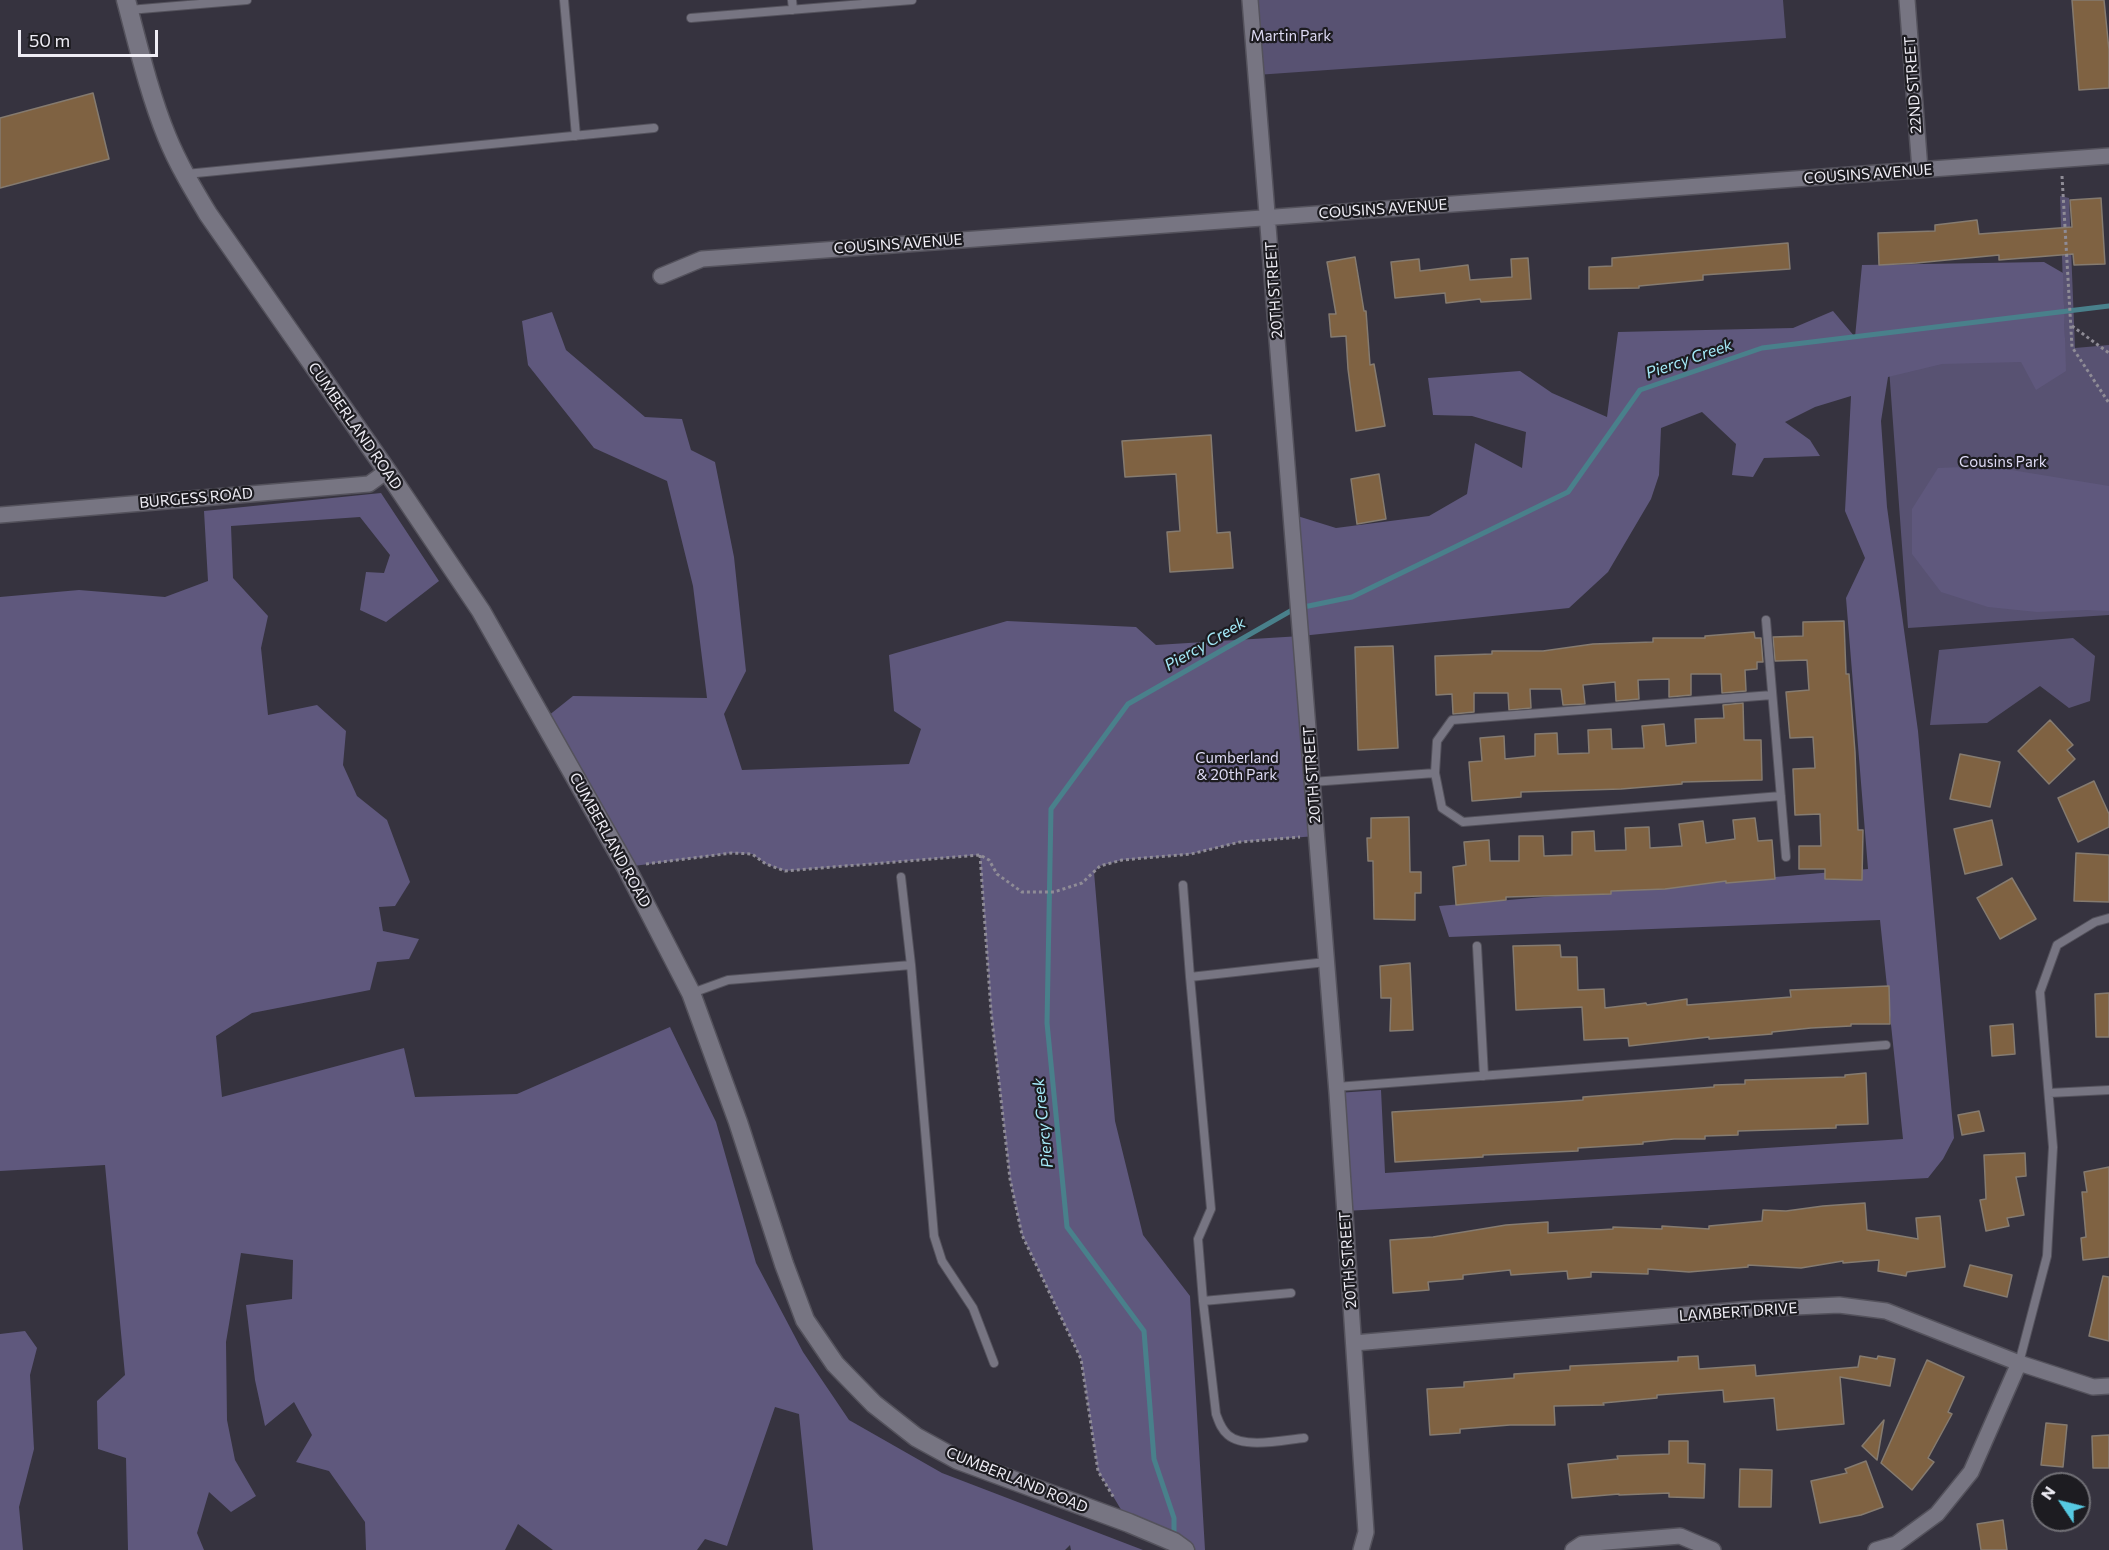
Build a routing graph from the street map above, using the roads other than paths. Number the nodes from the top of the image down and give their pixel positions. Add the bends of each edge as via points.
1 (247, 0) edge
2 (564, 0) edge
3 (792, 0) edge
4 (912, 0) edge
5 (1250, 0) edge
6 (1907, 0) edge
7 (127, 5) edge
8 (793, 10) junction
9 (691, 18) dead end
10 (654, 128) dead end
11 (576, 136) junction
12 (2109, 156) edge
13 (1920, 170) junction
14 (185, 174) junction
15 (1268, 218) junction
16 (661, 276) dead end
17 (387, 471) junction
18 (0, 514) edge
19 (1766, 620) dead end
20 (1772, 695) junction
21 (1435, 773) junction
22 (1312, 782) junction
23 (1781, 796) junction
24 (1786, 857) dead end
25 (901, 877) dead end
26 (1183, 885) dead end
27 (2109, 918) edge
28 (1477, 946) dead end
29 (1326, 962) junction
30 (911, 965) junction
31 (1190, 977) junction
32 (691, 993) junction
33 (1886, 1045) dead end
34 (1484, 1076) junction
35 (1336, 1087) junction
36 (2109, 1090) edge
37 (2049, 1093) junction
38 (1291, 1293) dead end
39 (1203, 1301) junction
40 (1354, 1343) junction
41 (994, 1363) dead end
42 (2019, 1363) junction
43 (2109, 1386) edge
44 (1304, 1438) dead end
45 (1185, 1550) edge
46 (1361, 1550) edge
47 (1573, 1550) edge
48 (1713, 1550) edge
49 (1876, 1550) edge

1 - 7 lane
2 - 11 lane
3 - 8 lane
4 - 8 lane
5 - 15 street, 20TH STREET
6 - 13 street, 22ND STREET
7 - 14 street, CUMBERLAND ROAD via 154,99
8 - 9 lane
10 - 11 lane
11 - 14 lane
12 - 13 street, COUSINS AVENUE
13 - 15 street, COUSINS AVENUE
14 - 17 street, CUMBERLAND ROAD via 208,214
15 - 16 street, COUSINS AVENUE via 702,259
15 - 22 street, 20TH STREET
17 - 18 street, BURGESS ROAD via 369,484
17 - 32 street, CUMBERLAND ROAD via 481,611 626,867
19 - 20 lane
20 - 21 lane via 1452,720 1437,741
20 - 23 lane
21 - 22 lane
21 - 23 lane via 1442,808 1464,822
22 - 29 street, 20TH STREET
23 - 24 lane
25 - 30 lane
26 - 31 lane
27 - 37 lane via 2057,945 2040,992
28 - 34 lane
29 - 31 lane
29 - 35 street, 20TH STREET
30 - 32 lane via 728,980
30 - 41 lane via 934,1236 942,1261 973,1308
31 - 39 lane via 1211,1209 1198,1239
32 - 45 street, CUMBERLAND ROAD via 805,1320 835,1364 874,1404 916,1437 950,1455 1129,1523
33 - 34 lane
34 - 35 lane
35 - 40 street, 20TH STREET
36 - 37 lane
37 - 42 lane via 2053,1148 2047,1256
38 - 39 lane
39 - 44 lane via 1216,1414 1222,1428 1230,1437 1245,1443
40 - 42 street, LAMBERT DRIVE via 1839,1305 1886,1311
40 - 46 street, 20TH STREET via 1366,1532
42 - 43 street, LAMBERT DRIVE via 2093,1387
42 - 49 street via 1971,1472 1937,1514 1896,1544
47 - 48 street via 1582,1544 1680,1536

